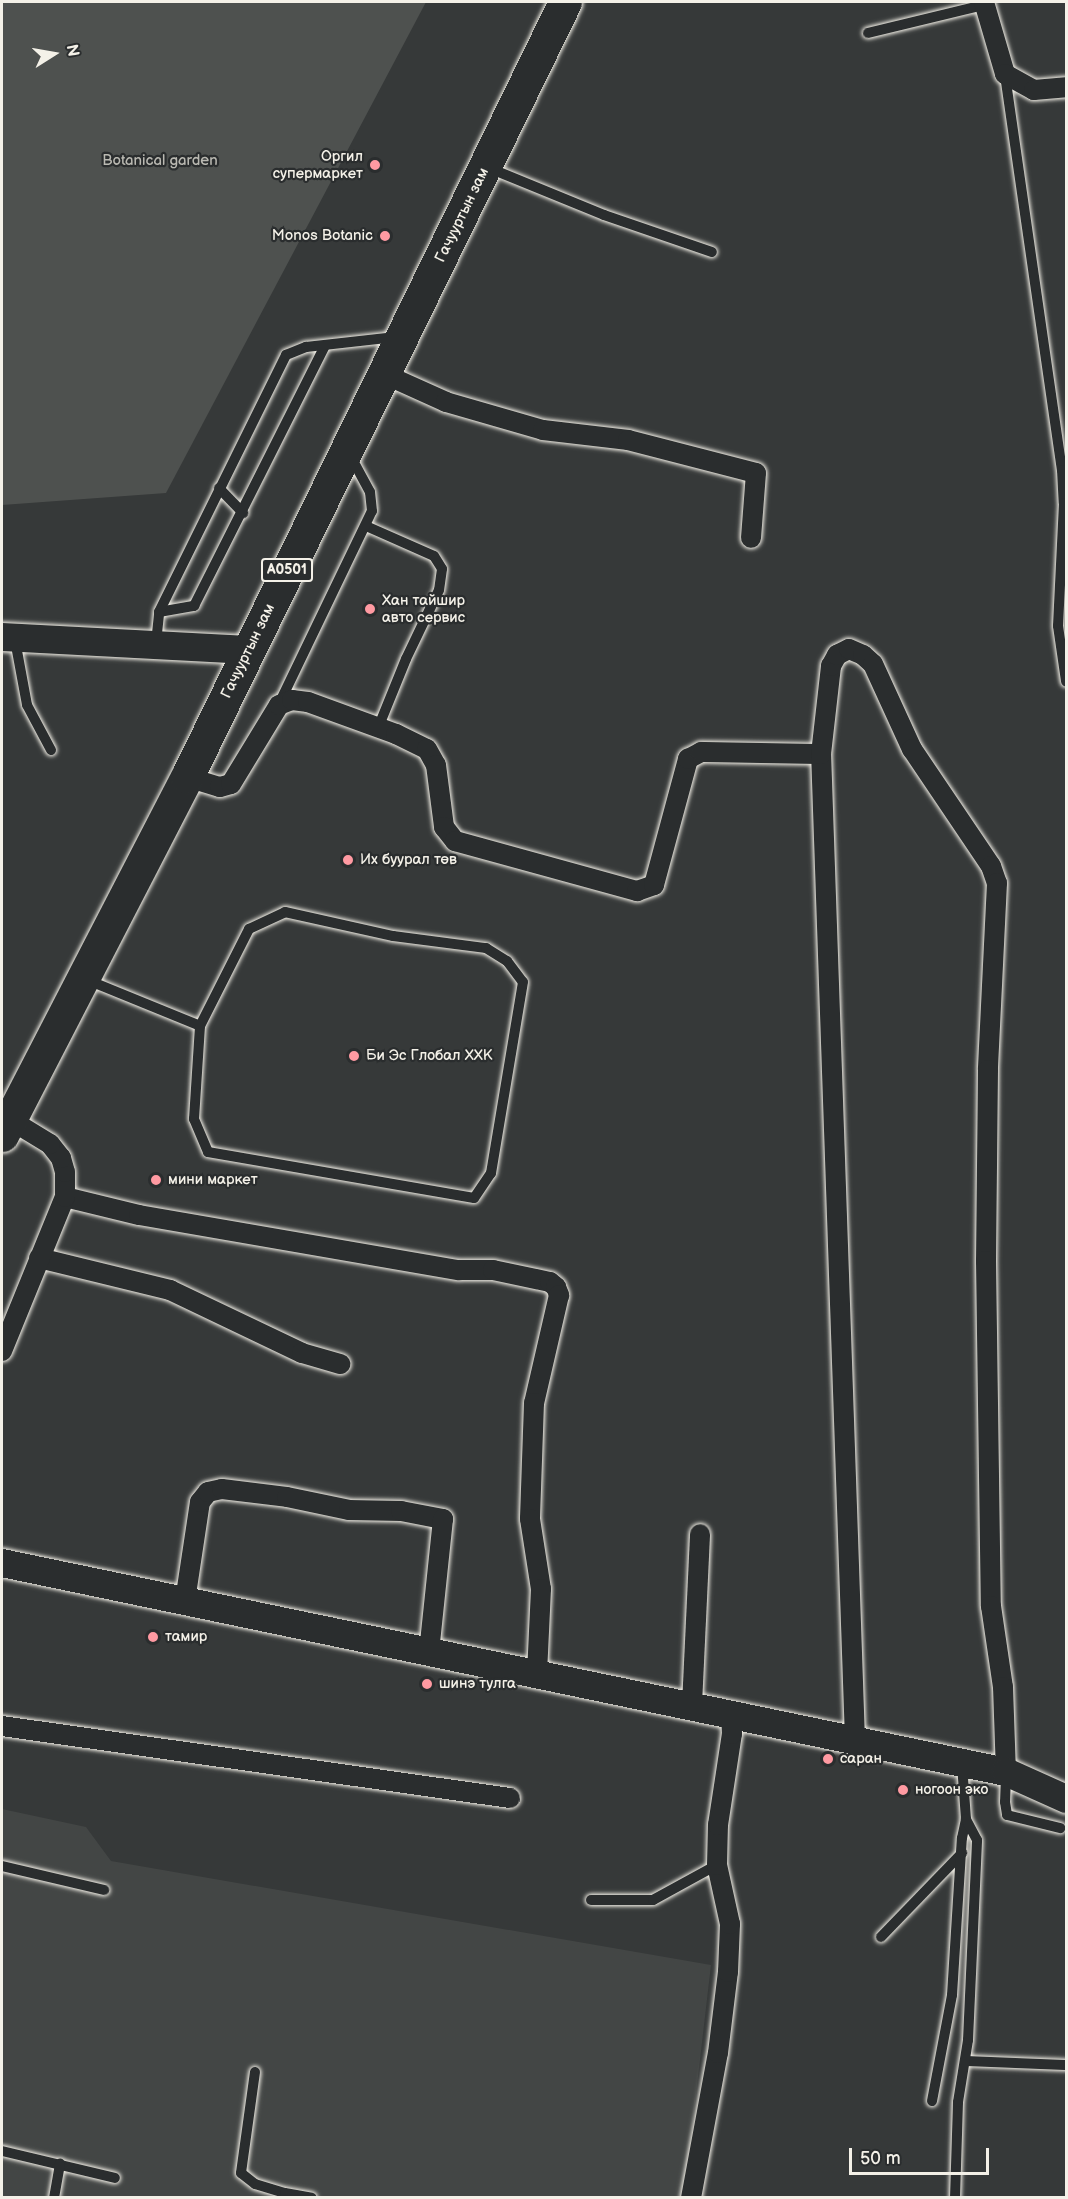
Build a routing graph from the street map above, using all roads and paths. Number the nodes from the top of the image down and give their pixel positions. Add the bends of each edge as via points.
1 (565, 2) edge
2 (988, 3) edge
3 (868, 33) dead end
4 (1005, 74) junction
5 (1066, 87) edge
6 (486, 167) junction
7 (712, 252) dead end
8 (402, 337) junction
9 (325, 345) junction
10 (384, 374) junction
11 (346, 450) junction
12 (219, 488) junction
13 (243, 513) junction
14 (366, 526) junction
15 (751, 538) dead end
16 (159, 612) junction
17 (8, 637) edge
18 (156, 643) junction
19 (249, 650) junction
20 (1066, 681) edge
21 (279, 705) junction
22 (378, 728) junction
23 (51, 750) dead end
24 (821, 754) junction
25 (187, 777) junction
26 (82, 978) junction
27 (200, 1026) junction
28 (5, 1127) edge
29 (65, 1197) junction
30 (39, 1258) junction
31 (2, 1352) edge
32 (340, 1364) dead end
33 (700, 1534) dead end
34 (2, 1563) edge
35 (184, 1601) junction
36 (429, 1652) junction
37 (537, 1674) junction
38 (692, 1705) junction
39 (732, 1714) junction
40 (2, 1726) edge
41 (855, 1740) junction
42 (961, 1762) junction
43 (1006, 1772) junction
44 (510, 1798) dead end
45 (1066, 1799) edge
46 (966, 1819) junction
47 (1060, 1828) dead end
48 (962, 1853) junction
49 (717, 1865) junction
50 (2, 1866) edge
51 (104, 1890) dead end
52 (591, 1900) dead end
53 (881, 1937) dead end
54 (965, 2061) junction
55 (1066, 2065) edge
56 (255, 2072) dead end
57 (932, 2101) dead end
58 (2, 2151) edge
59 (60, 2164) junction
60 (115, 2178) dead end
61 (54, 2198) edge
62 (312, 2198) edge
63 (691, 2198) edge
64 (956, 2198) edge

1 - 6 highway, Гачууртын зам / A0501
2 - 3 lane
2 - 4 street
4 - 5 street via 1034,90
4 - 20 lane via 1062,470 1058,626
6 - 7 lane via 604,215
6 - 8 highway, Гачууртын зам / A0501
8 - 9 lane
8 - 10 highway, Гачууртын зам / A0501
9 - 12 lane via 286,355
9 - 13 lane
10 - 11 highway, Гачууртын зам / A0501
10 - 15 street via 446,402 543,430 628,440 756,473
11 - 14 lane via 369,492 372,511
11 - 19 highway, Гачууртын зам / A0501
12 - 13 lane
12 - 16 lane
13 - 16 lane via 194,606
14 - 21 lane
14 - 22 lane via 434,556 442,568 439,590
16 - 18 lane
17 - 18 street
17 - 23 lane via 27,705
18 - 19 street
19 - 25 highway, Гачууртын зам / A0501
21 - 22 street via 292,700 308,702
21 - 25 street via 231,784 220,787
22 - 24 street via 428,749 436,765 444,827 454,841 637,891 654,885 688,759 701,752
24 - 41 street
24 - 43 street via 831,666 837,655 849,649 873,664 912,749 991,866 997,883 988,1070 986,1261 991,1606 1003,1687
25 - 26 highway, Гачууртын зам / A0501
26 - 27 lane
26 - 28 highway, Гачууртын зам / A0501
27 - 27 lane via 249,929 285,912 393,936 486,948 507,961 523,982 491,1173 474,1198 208,1152 194,1119
28 - 29 street via 50,1144 61,1158 65,1172
29 - 30 street
29 - 37 street via 139,1215 459,1270 493,1270 550,1282 556,1287 559,1295 534,1403 530,1519 541,1589
30 - 31 street
30 - 32 street via 170,1290 302,1353
33 - 38 street
34 - 35 street
35 - 36 street
35 - 36 street via 200,1502 208,1492 222,1489 349,1510 401,1511 443,1519
36 - 37 street
37 - 38 street
38 - 39 street
39 - 41 street
39 - 49 street
40 - 44 street
41 - 42 street
42 - 43 street
42 - 46 lane
43 - 45 street
43 - 47 lane via 1008,1815
46 - 48 lane
46 - 54 lane via 977,1840
48 - 53 lane
48 - 57 lane via 952,1995
49 - 52 lane via 653,1900
49 - 63 street via 730,1924 728,1972 718,2053
50 - 51 lane
54 - 55 lane
54 - 64 lane via 958,2102
56 - 62 lane via 240,2174 255,2184
58 - 59 lane
59 - 60 lane
59 - 61 lane

